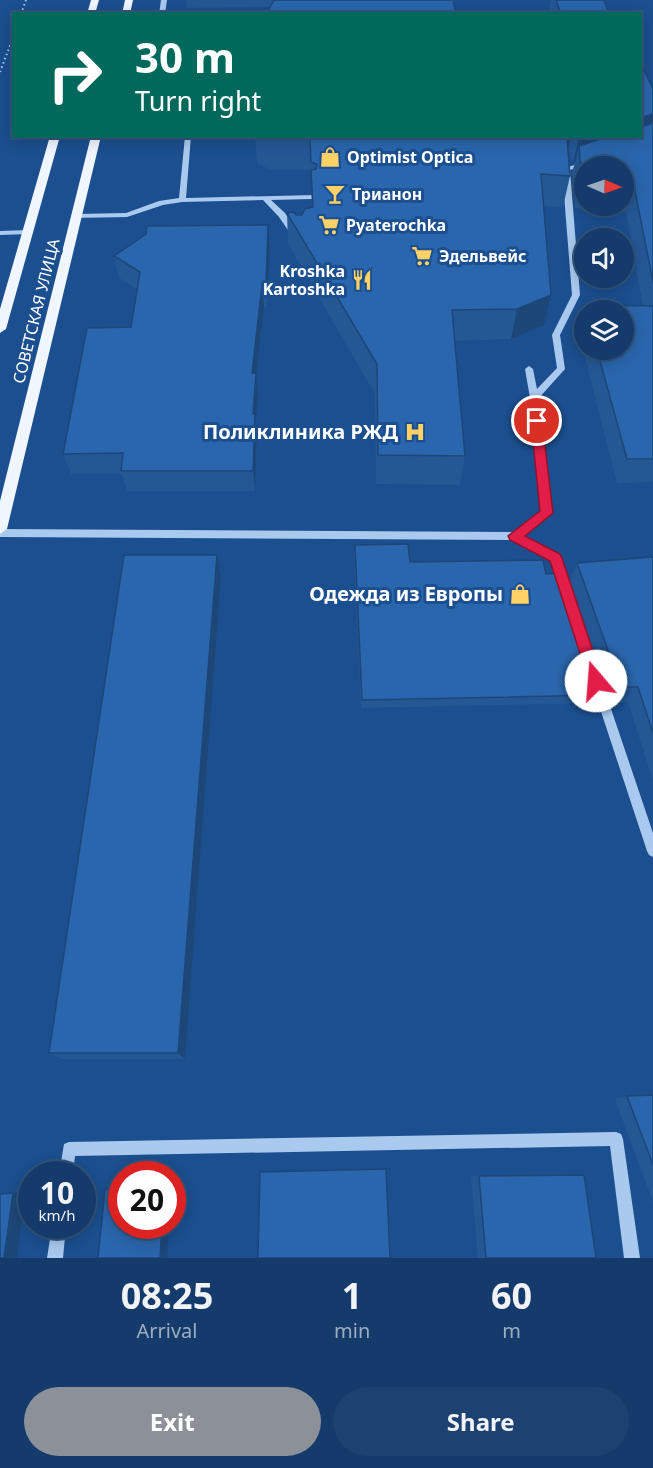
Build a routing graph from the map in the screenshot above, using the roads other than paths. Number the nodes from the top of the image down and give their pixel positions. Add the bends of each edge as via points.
1 (55, 138) edge
2 (96, 138) edge
3 (188, 138) edge
4 (574, 166) edge
5 (312, 197) edge
6 (265, 198) junction
7 (182, 200) junction
8 (76, 216) junction
9 (27, 232) junction
10 (0, 233) edge
11 (300, 242) edge
12 (0, 329) edge
13 (529, 369) dead end
14 (534, 398) junction
15 (0, 531) edge
16 (515, 536) junction
17 (653, 851) edge
18 (68, 1161) edge
19 (57, 1239) edge
20 (55, 1258) edge
21 (632, 1258) edge

1 - 9 main road, СОВЕТСКАЯ УЛИЦА
2 - 8 main road, СОВЕТСКАЯ УЛИЦА
3 - 7 lane
4 - 14 lane via 566,169 576,295 556,335 561,369
5 - 6 lane
6 - 7 lane
6 - 11 lane
7 - 8 lane via 127,215
8 - 15 main road, СОВЕТСКАЯ УЛИЦА
9 - 10 lane
9 - 12 main road, СОВЕТСКАЯ УЛИЦА
13 - 14 lane
14 - 16 lane via 547,513
15 - 16 lane
16 - 17 lane via 555,558
18 - 21 lane via 69,1149 616,1139
19 - 20 lane

